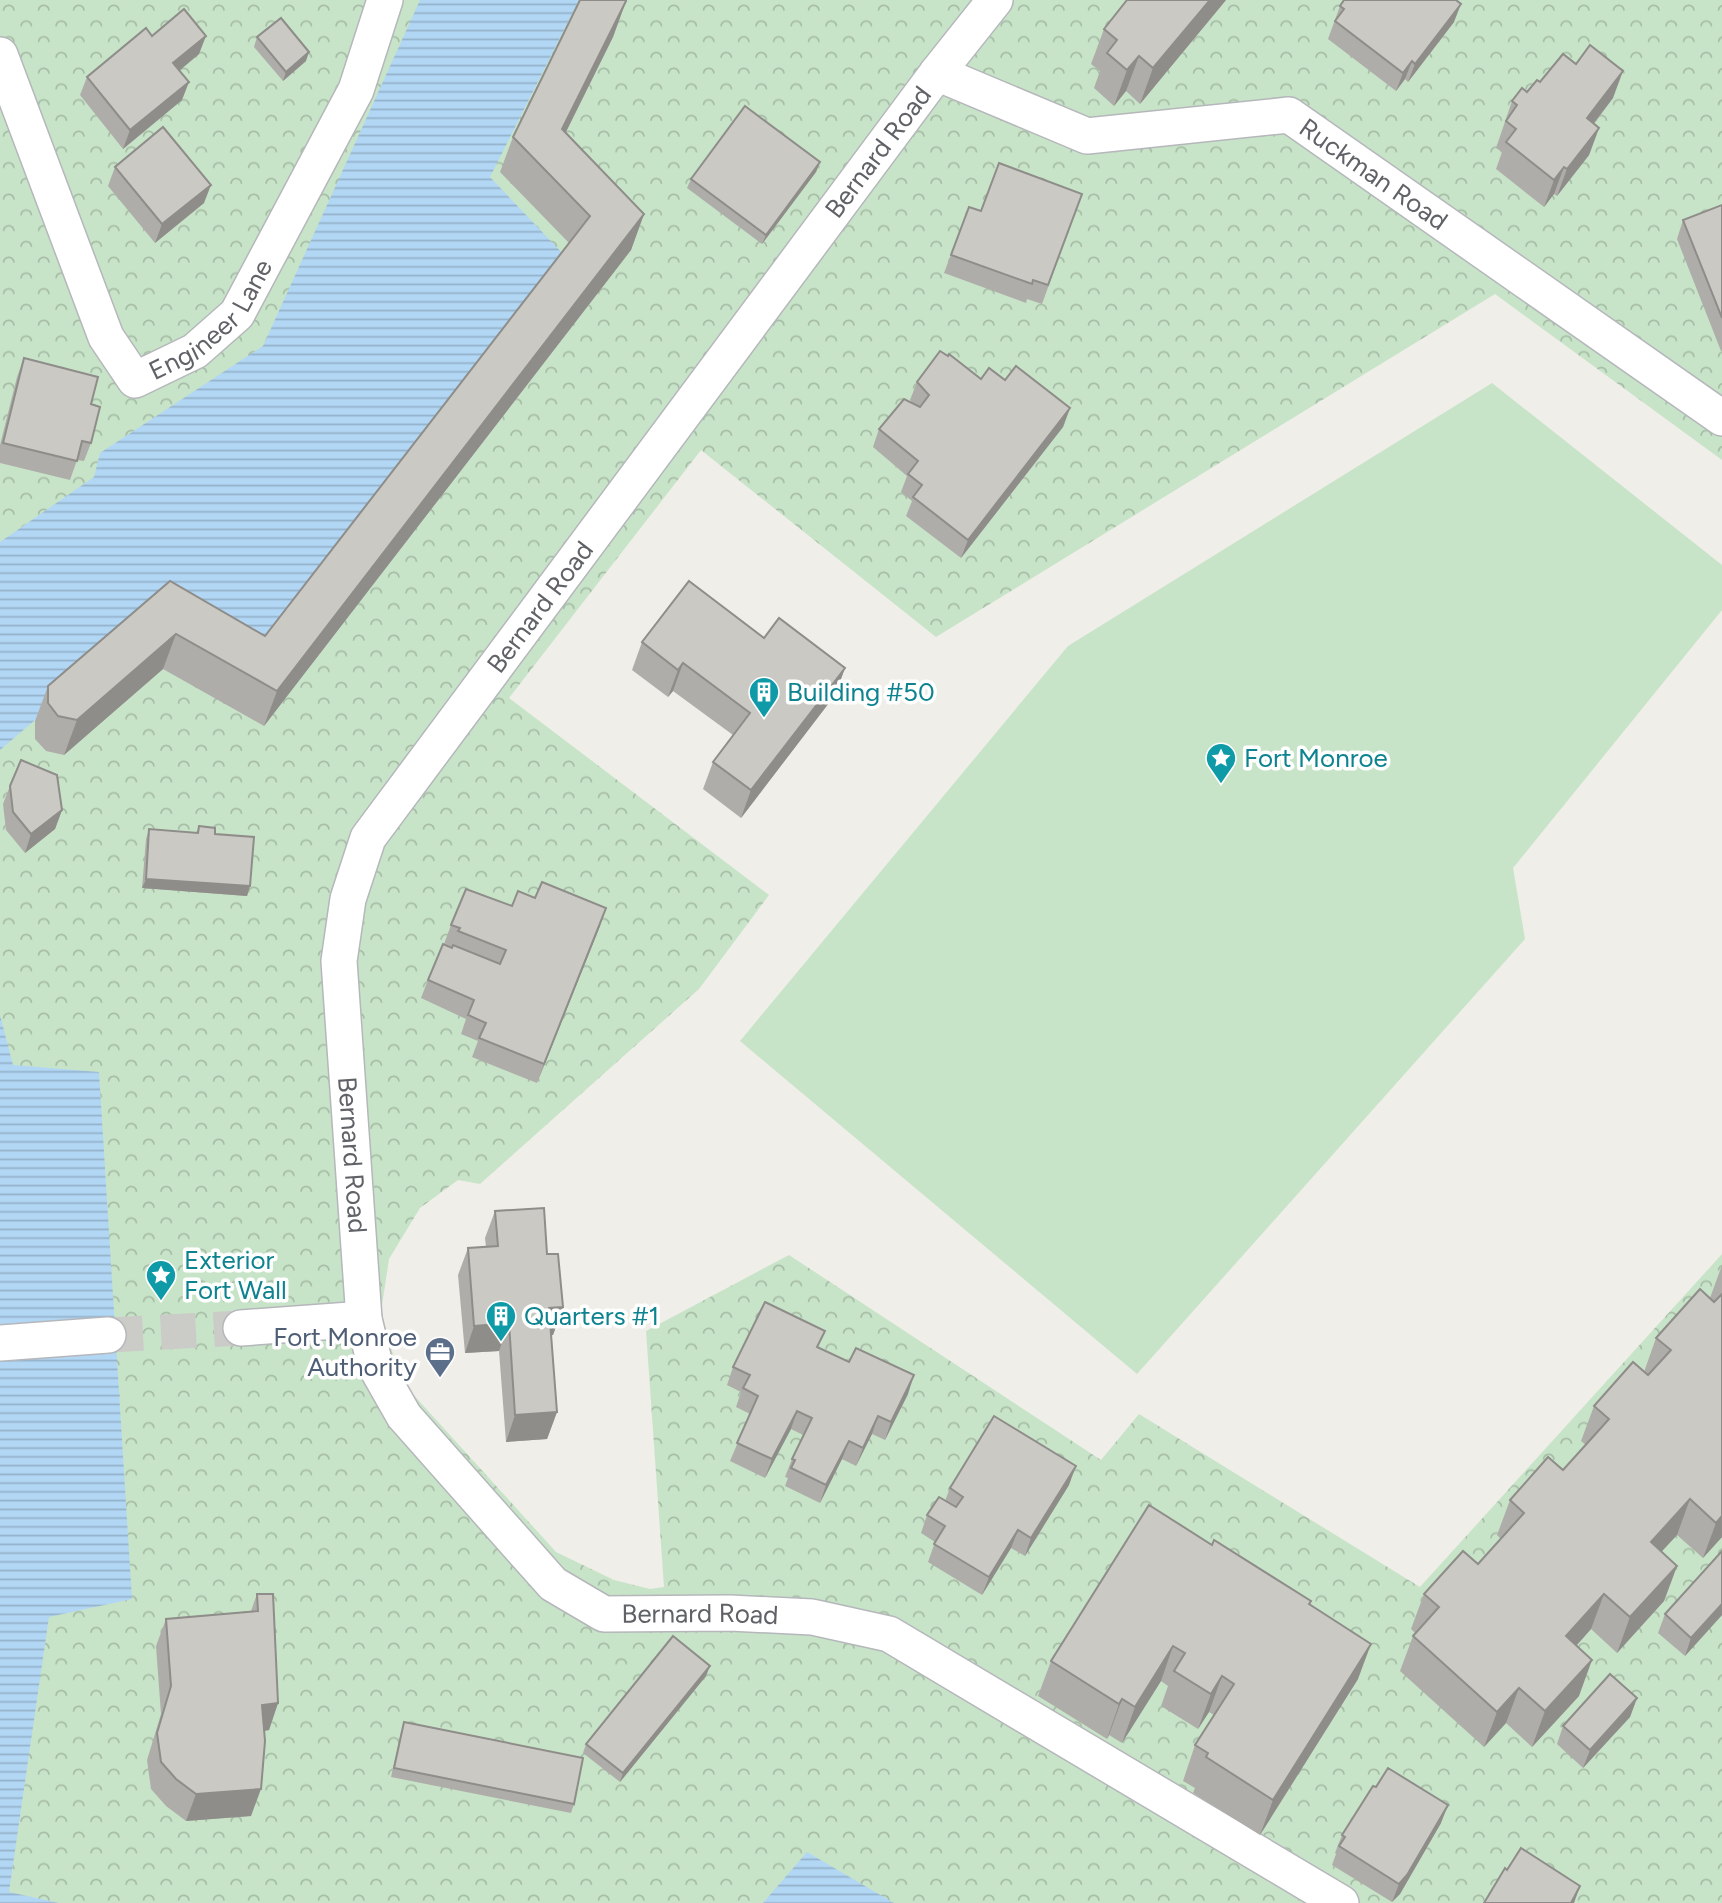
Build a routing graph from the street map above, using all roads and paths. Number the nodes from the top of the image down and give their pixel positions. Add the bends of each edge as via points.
1 (385, 0) edge
2 (995, 0) edge
3 (0, 55) edge
4 (937, 73) junction
5 (1722, 418) edge
6 (364, 1319) junction
7 (241, 1328) tunnel mouth
8 (108, 1335) tunnel mouth
9 (0, 1343) edge
10 (1341, 1903) edge

1 - 3 street, Engineer Lane via 356,90 237,314 195,351 135,380 106,337
2 - 4 street, Bernard Road
4 - 5 street, Ruckman Road via 1087,136 1289,115
4 - 6 street, Bernard Road via 368,838 348,899 339,961
6 - 7 street
6 - 10 street, Bernard Road via 375,1366 404,1416 553,1584 583,1602 604,1614 812,1617 889,1634
8 - 9 street

